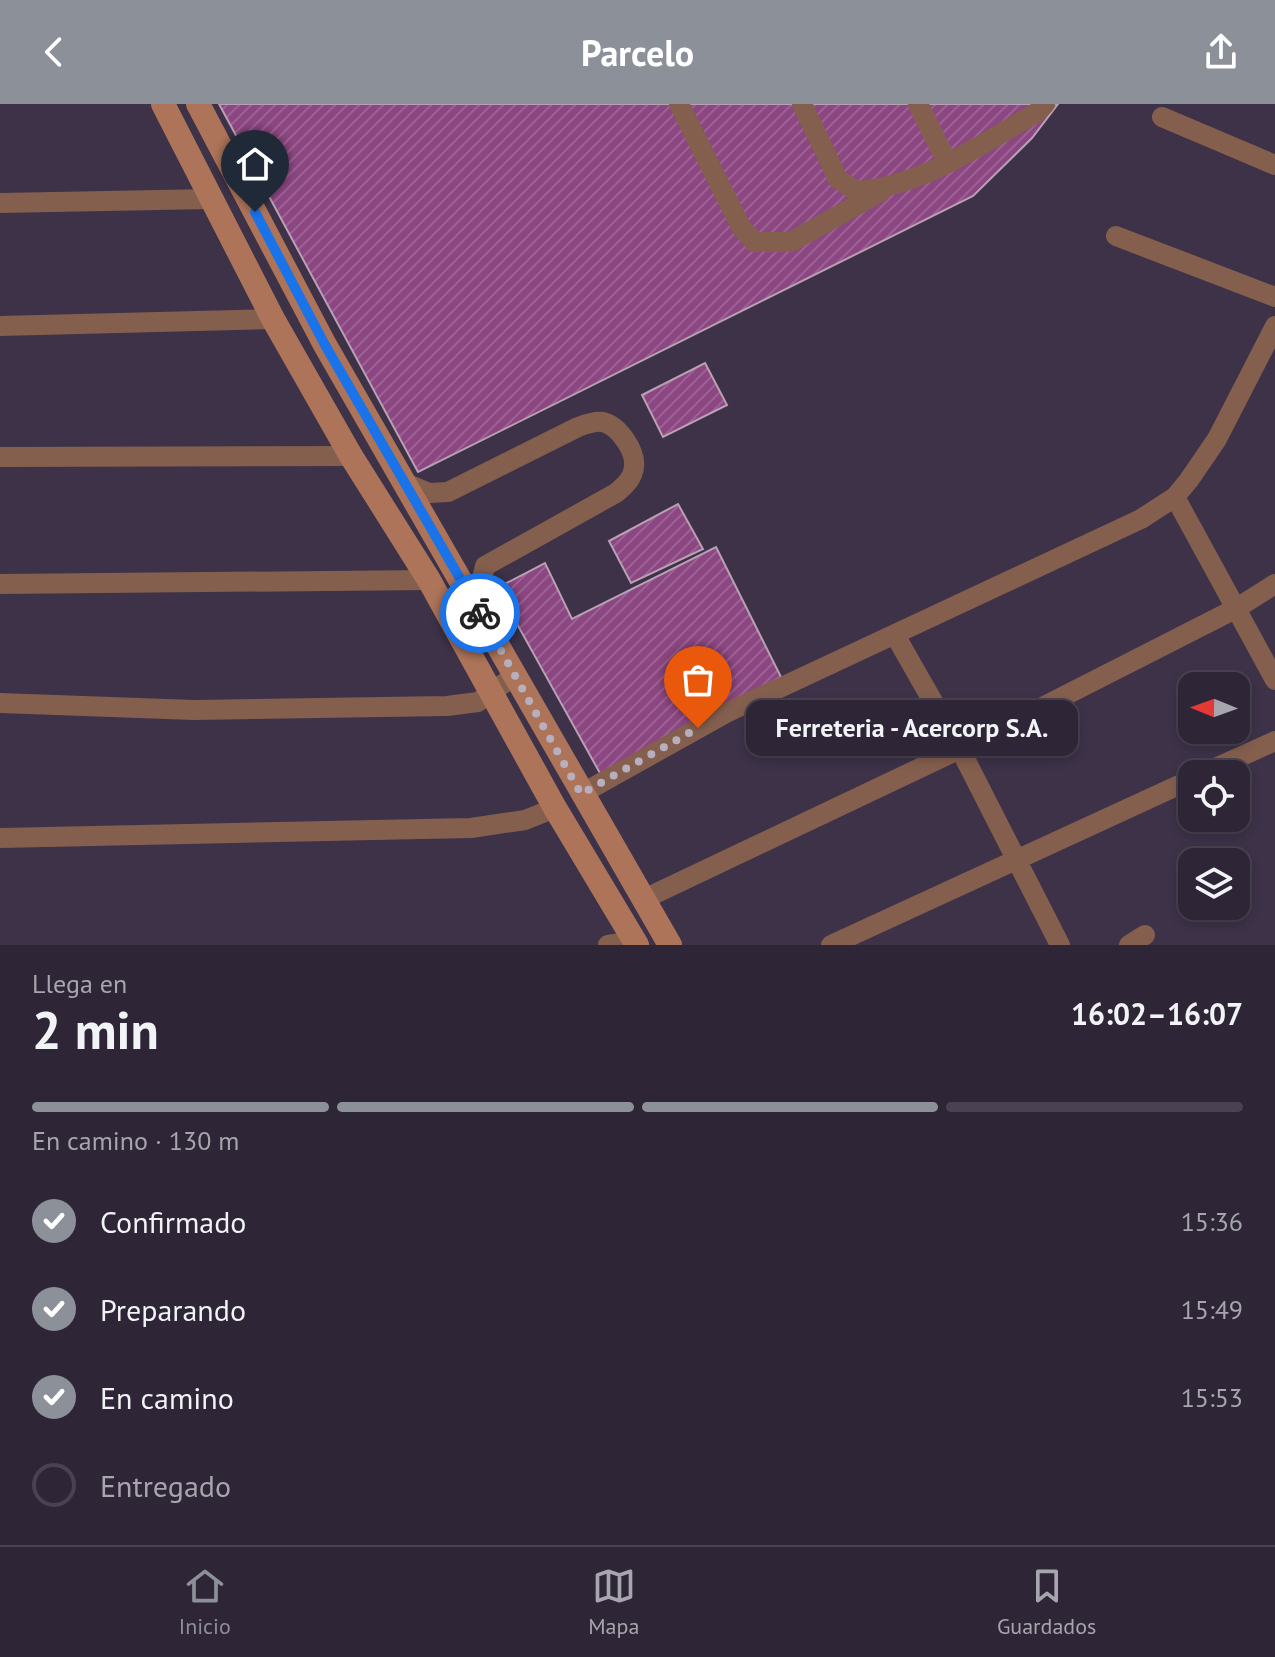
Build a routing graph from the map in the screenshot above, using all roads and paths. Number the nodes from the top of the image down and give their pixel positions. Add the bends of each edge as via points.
1 (163, 104) edge
2 (200, 104) edge
3 (679, 104) edge
4 (802, 104) edge
5 (918, 104) edge
6 (1037, 107) edge
7 (1162, 117) dead end
8 (947, 162) junction
9 (1275, 165) edge
10 (888, 187) junction
11 (211, 199) junction
12 (0, 203) edge
13 (1116, 236) dead end
14 (1275, 297) edge
15 (273, 319) junction
16 (0, 326) edge
17 (1275, 326) edge
18 (351, 456) junction
19 (0, 457) edge
20 (405, 483) junction
21 (1175, 497) junction
22 (429, 580) junction
23 (0, 584) edge
24 (1275, 584) edge
25 (1237, 608) junction
26 (482, 615) junction
27 (895, 635) junction
28 (514, 676) junction
29 (1275, 680) edge
30 (493, 695) junction
31 (0, 703) edge
32 (1275, 741) edge
33 (960, 749) junction
34 (1233, 760) edge
35 (1178, 785) edge
36 (581, 794) junction
37 (555, 808) junction
38 (0, 838) edge
39 (1014, 860) junction
40 (644, 899) junction
41 (636, 943) edge
42 (608, 945) edge
43 (670, 945) edge
44 (831, 945) edge
45 (1060, 945) edge

1 - 11 street
2 - 20 street via 325,345
3 - 10 street via 741,227 754,242 791,242
4 - 10 street via 838,179 856,191
5 - 8 street
6 - 8 street
7 - 9 street
8 - 10 street
11 - 12 street
11 - 15 street
13 - 14 street
15 - 16 street
15 - 18 street
17 - 21 street via 1217,439
18 - 19 street
18 - 22 street
20 - 26 street
20 - 26 street via 429,493 448,492 595,422 614,428 629,448 633,471 616,493 485,566 479,591
21 - 25 street
21 - 27 street via 1141,519
22 - 23 street
22 - 30 street
24 - 25 street
25 - 29 street
25 - 33 street
26 - 28 street
27 - 33 street
27 - 36 street via 726,713
28 - 30 street
28 - 36 street
30 - 31 street via 478,702 393,708 194,710
30 - 37 street
32 - 34 street
33 - 39 street
33 - 40 street
35 - 39 street
36 - 40 street
37 - 38 street via 525,820 471,828
37 - 41 street
39 - 44 street
39 - 45 street
40 - 43 street
41 - 42 street

